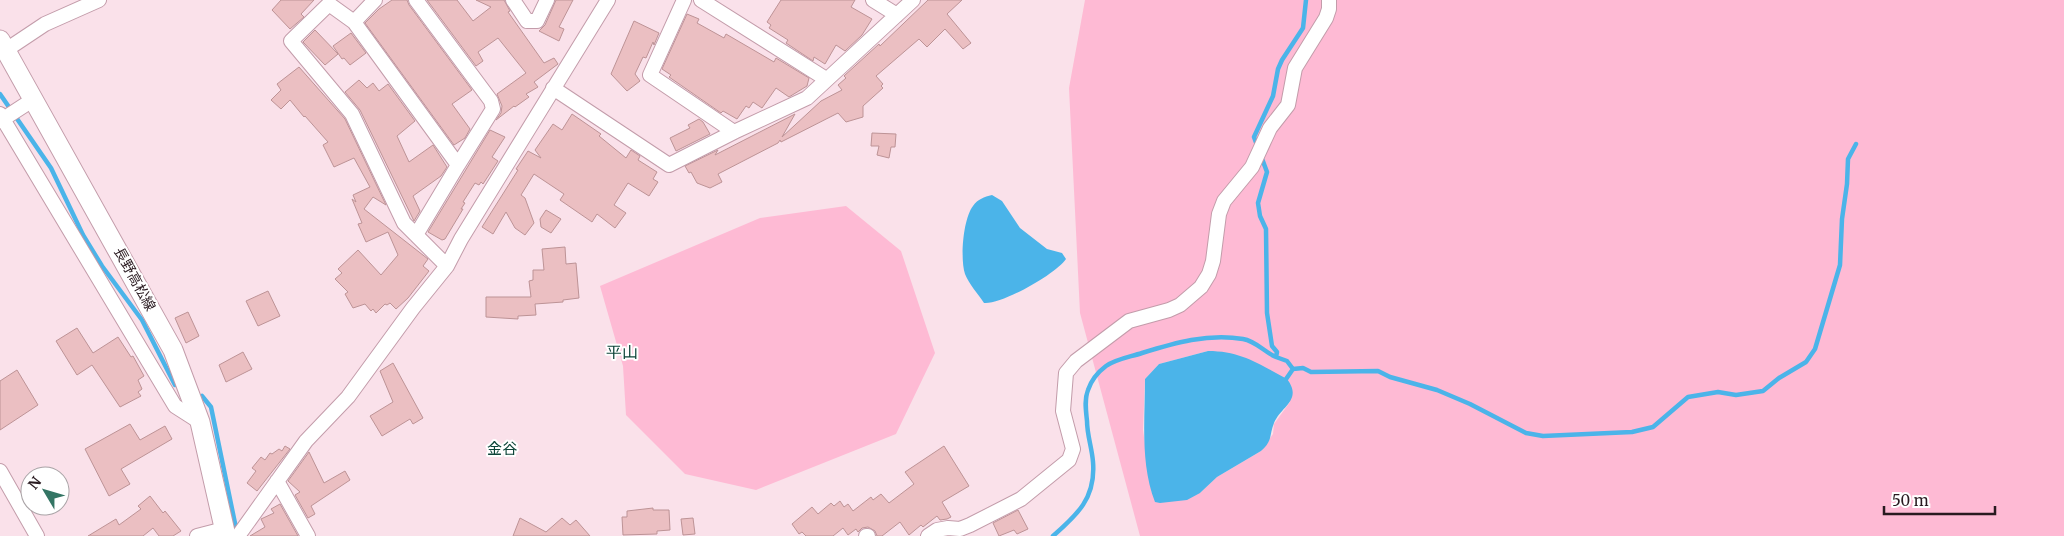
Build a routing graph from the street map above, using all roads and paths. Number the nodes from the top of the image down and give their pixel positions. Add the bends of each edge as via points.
1 (99, 0) edge
2 (375, 0) edge
3 (416, 0) edge
4 (513, 0) edge
5 (547, 0) edge
6 (608, 0) edge
7 (684, 0) edge
8 (701, 0) edge
9 (873, 0) edge
10 (913, 0) edge
11 (1329, 0) edge
12 (897, 15) junction
13 (354, 22) junction
14 (3, 45) edge
15 (826, 79) junction
16 (553, 88) junction
17 (11, 113) edge
18 (734, 132) junction
19 (458, 165) junction
20 (416, 236) junction
21 (447, 266) junction
22 (200, 422) junction
23 (0, 471) edge
24 (277, 481) junction
25 (233, 533) edge
26 (37, 536) edge
27 (197, 536) edge
28 (308, 536) edge
29 (928, 536) edge

1 - 14 street
2 - 13 street
3 - 19 street via 491,101 493,109
4 - 5 street via 527,21 537,21
6 - 16 street
7 - 18 street via 650,75
8 - 15 street
9 - 12 street
10 - 12 street
11 - 29 street via 1326,18 1295,68 1288,105 1270,128 1252,166 1224,201 1219,214 1213,262 1201,287 1180,305 1129,321 1076,361 1066,373 1063,411 1073,449 1070,460 1021,499 960,529 937,530
12 - 15 street
13 - 19 street
13 - 20 street via 329,4 291,41 352,114 404,223
14 - 17 main road, 長野高松線
15 - 18 street via 808,98
16 - 18 street via 669,165
16 - 21 street
17 - 22 main road, 長野高松線 via 174,350
17 - 22 street via 175,406
19 - 20 street
20 - 21 street
21 - 24 street via 348,397 306,441
22 - 25 main road, 長野高松線
23 - 26 street
24 - 25 street
24 - 28 street
25 - 27 street

